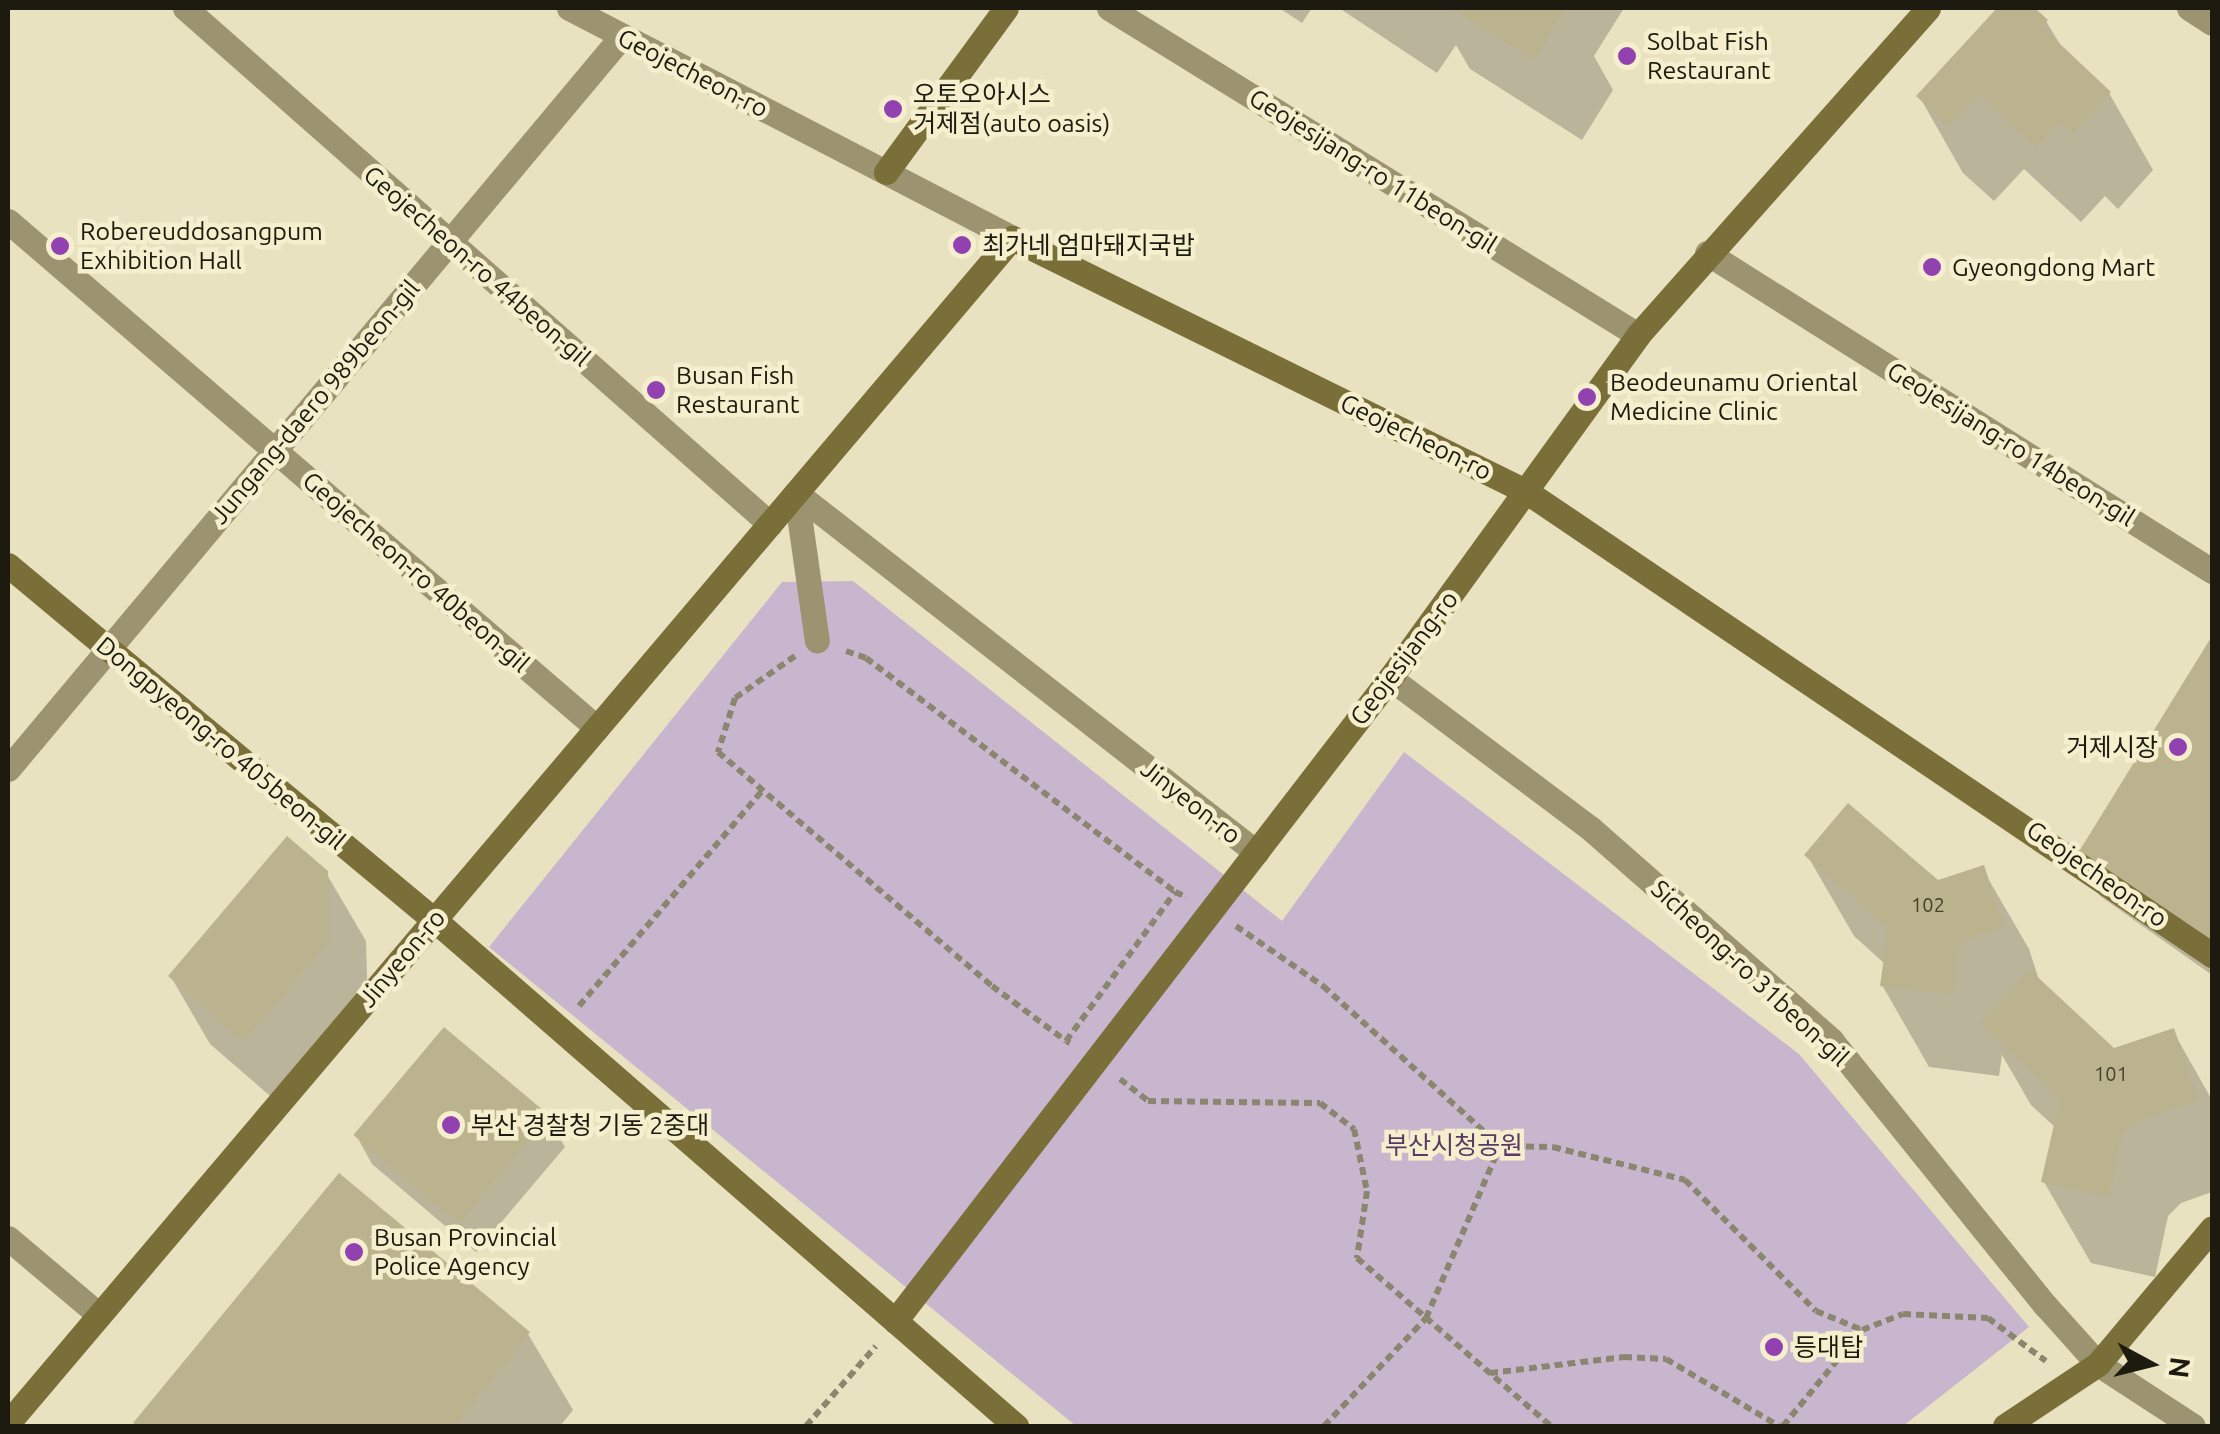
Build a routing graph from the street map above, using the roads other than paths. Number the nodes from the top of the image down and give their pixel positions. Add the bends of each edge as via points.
1 (185, 8) edge
2 (569, 8) edge
3 (1006, 8) edge
4 (1109, 8) edge
5 (1928, 8) edge
6 (2189, 8) edge
7 (2212, 23) edge
8 (622, 36) junction
9 (886, 172) junction
10 (8, 221) edge
11 (1012, 238) junction
12 (450, 242) junction
13 (1707, 254) junction
14 (1638, 334) junction
15 (274, 450) junction
16 (1527, 492) junction
17 (796, 493) junction
18 (770, 524) junction
19 (8, 566) edge
20 (2212, 571) edge
21 (817, 641) road end
22 (108, 649) junction
23 (1390, 678) junction
24 (597, 728) junction
25 (8, 769) edge
26 (1256, 852) junction
27 (434, 920) junction
28 (2212, 955) edge
29 (2212, 1228) edge
30 (8, 1238) edge
31 (99, 1315) junction
32 (896, 1321) junction
33 (2098, 1364) junction
34 (8, 1423) edge
35 (1016, 1426) edge
36 (2005, 1426) edge
37 (2193, 1426) edge

1 - 12 street, Geojecheon-ro 44beon-gil
2 - 8 street, Geojecheon-ro
3 - 9 main road
4 - 14 street, Geojesijang-ro 11beon-gil
5 - 13 main road, Geojesijang-ro
6 - 7 street
8 - 9 street, Geojecheon-ro
8 - 12 street, Jungang-daero 989beon-gil
9 - 11 street, Geojecheon-ro
10 - 15 street, Geojecheon-ro 40beon-gil
11 - 16 main road, Geojecheon-ro
11 - 17 main road, Jinyeon-ro
12 - 15 street, Jungang-daero 989beon-gil
12 - 18 street, Geojecheon-ro 44beon-gil
13 - 14 main road, Geojesijang-ro
13 - 20 street, Geojesijang-ro 14beon-gil
14 - 16 main road, Geojesijang-ro
15 - 22 street, Jungang-daero 989beon-gil
15 - 24 street, Geojecheon-ro 40beon-gil
16 - 23 main road, Geojesijang-ro
16 - 28 main road, Geojecheon-ro
17 - 18 main road, Jinyeon-ro
17 - 21 street
17 - 26 street, Jinyeon-ro
18 - 24 main road, Jinyeon-ro
19 - 22 main road, Dongpyeong-ro 405beon-gil
22 - 25 street, Jungang-daero 989beon-gil
22 - 27 main road, Dongpyeong-ro 405beon-gil
23 - 26 main road, Geojesijang-ro
23 - 33 street, Sicheong-ro 31beon-gil via 1590,828 1831,1040
24 - 27 main road, Jinyeon-ro
26 - 32 main road, Geojesijang-ro
27 - 31 main road, Jinyeon-ro
27 - 32 main road, Dongpyeong-ro 405beon-gil
29 - 33 main road
30 - 31 street
31 - 34 main road, Jinyeon-ro
32 - 35 main road, Dongpyeong-ro 405beon-gil
33 - 36 main road
33 - 37 street, Sicheong-ro 31beon-gil

